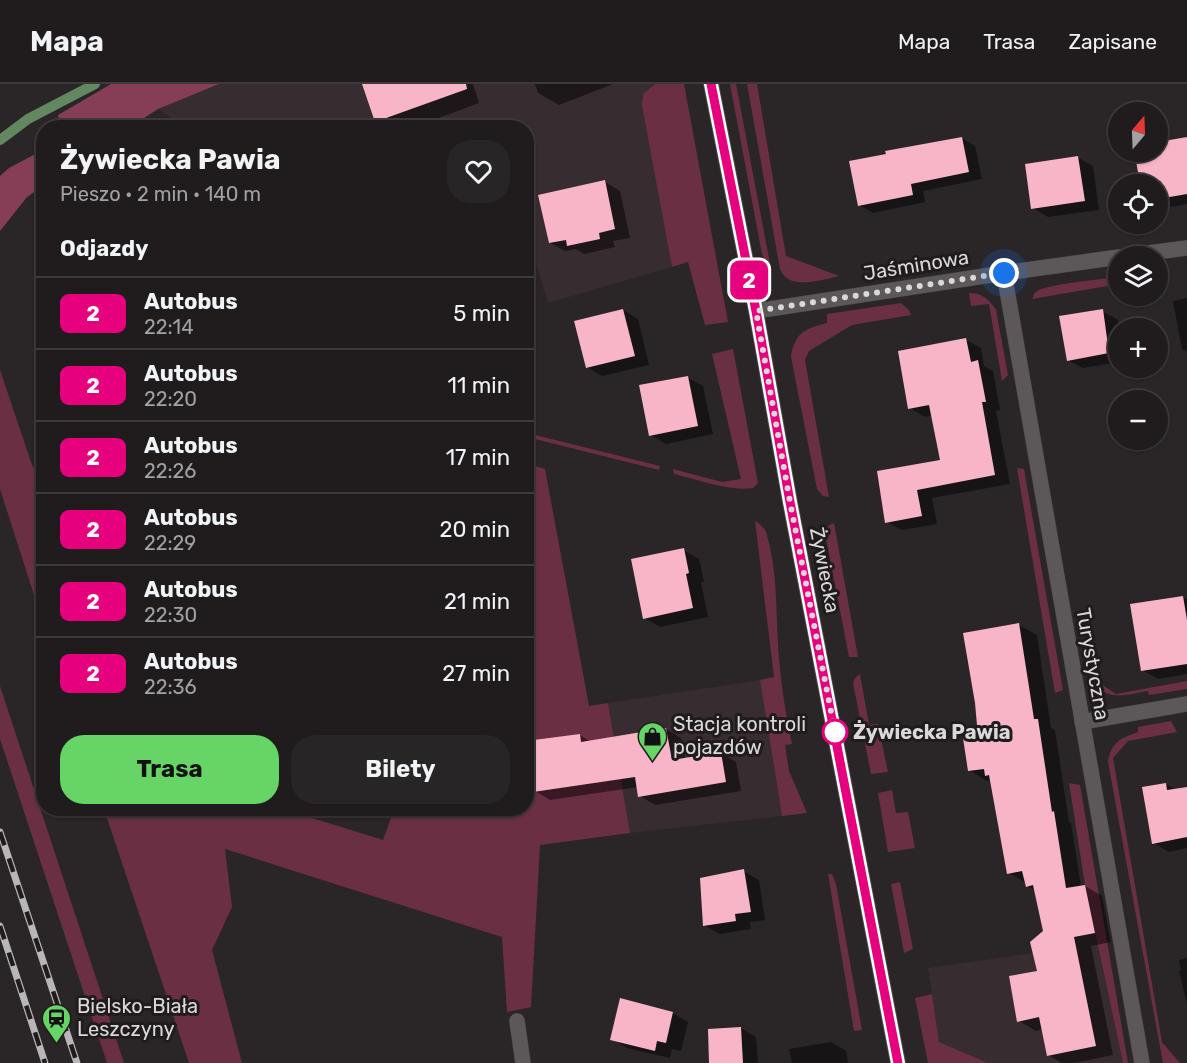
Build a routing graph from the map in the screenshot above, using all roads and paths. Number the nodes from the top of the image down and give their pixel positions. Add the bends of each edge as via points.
1 (711, 84) edge
2 (1187, 248) edge
3 (1168, 250) edge
4 (1108, 259) edge
5 (1004, 273) junction
6 (756, 311) junction
7 (1187, 704) edge
8 (1082, 722) junction
9 (517, 1021) dead end
10 (523, 1063) edge
11 (897, 1063) edge
12 (1142, 1063) edge

1 - 6 street, Żywiecka
2 - 3 street
4 - 5 street, Jaśminowa
5 - 6 street, Jaśminowa
5 - 8 street, Turystyczna
6 - 11 street, Żywiecka
7 - 8 street
8 - 12 street, Turystyczna
9 - 10 street

